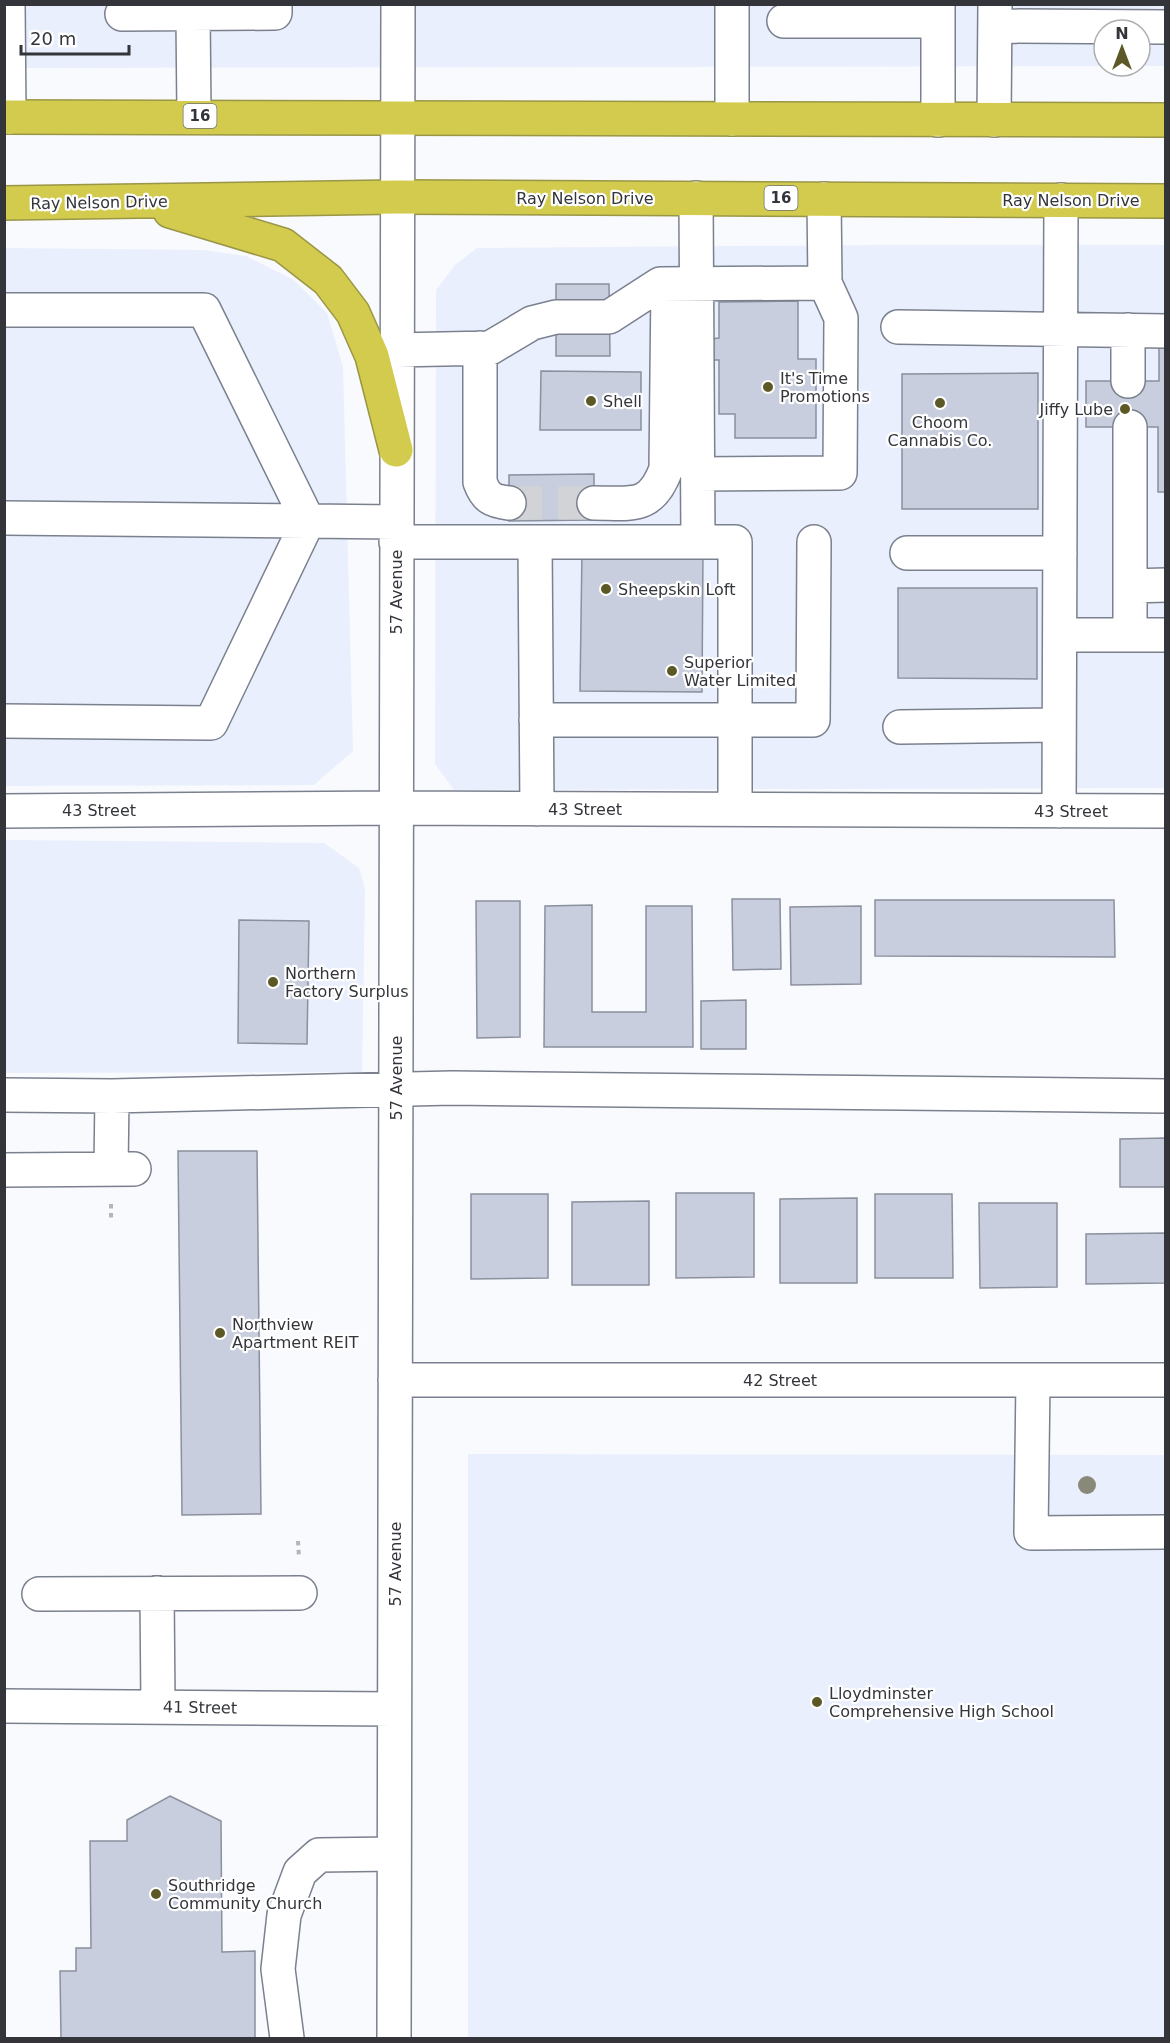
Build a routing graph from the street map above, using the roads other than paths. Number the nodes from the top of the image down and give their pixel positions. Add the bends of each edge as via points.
1 (8, 4) edge
2 (275, 4) edge
3 (398, 4) edge
4 (732, 4) edge
5 (938, 13) edge
6 (122, 14) dead end
7 (193, 14) junction
8 (995, 15) edge
9 (784, 21) dead end
10 (1166, 27) edge
11 (194, 116) junction
12 (7, 117) edge
13 (396, 118) junction
14 (732, 119) junction
15 (938, 120) junction
16 (994, 120) junction
17 (1166, 120) edge
18 (396, 197) junction
19 (696, 198) junction
20 (825, 199) junction
21 (1061, 200) junction
22 (1166, 201) edge
23 (142, 202) junction
24 (4, 203) edge
25 (825, 283) junction
26 (682, 284) junction
27 (4, 310) edge
28 (898, 327) dead end
29 (1060, 329) junction
30 (1128, 330) junction
31 (1166, 331) edge
32 (480, 348) junction
33 (396, 350) junction
34 (1128, 381) dead end
35 (1130, 427) dead end
36 (396, 450) junction
37 (697, 474) junction
38 (509, 503) tunnel mouth
39 (594, 503) tunnel mouth
40 (4, 518) edge
41 (308, 521) junction
42 (396, 532) junction
43 (535, 542) junction
44 (698, 542) junction
45 (814, 542) dead end
46 (907, 553) dead end
47 (1060, 553) junction
48 (1166, 585) edge
49 (1130, 586) junction
50 (1130, 634) junction
51 (1166, 634) edge
52 (1060, 635) junction
53 (536, 720) junction
54 (4, 721) edge
55 (735, 721) junction
56 (1059, 725) junction
57 (900, 727) dead end
58 (396, 808) junction
59 (537, 809) junction
60 (735, 809) junction
61 (4, 811) edge
62 (1059, 811) junction
63 (1166, 811) edge
64 (396, 1090) junction
65 (4, 1095) edge
66 (112, 1096) junction
67 (1166, 1096) edge
68 (4, 1170) edge
69 (395, 1380) junction
70 (1033, 1380) junction
71 (1166, 1380) edge
72 (1166, 1532) edge
73 (157, 1593) junction
74 (300, 1593) dead end
75 (39, 1594) dead end
76 (4, 1706) edge
77 (158, 1706) junction
78 (394, 1709) junction
79 (394, 1854) junction
80 (287, 2038) edge
81 (394, 2038) edge

1 - 12 street
2 - 7 street via 275,13
3 - 13 street, 57 Avenue
4 - 14 street
5 - 9 street
5 - 15 street
6 - 7 street
7 - 11 street
8 - 10 street
8 - 16 street
11 - 12 highway, 16
11 - 13 highway, 16
13 - 14 highway, 16
13 - 18 street, 57 Avenue
14 - 15 highway, 16
15 - 16 highway, 16
16 - 17 highway, 16
18 - 19 highway, Ray Nelson Drive / 16
18 - 23 highway, Ray Nelson Drive / 16
18 - 33 street, 57 Avenue
19 - 20 highway, Ray Nelson Drive / 16
19 - 26 street
20 - 21 highway, Ray Nelson Drive / 16
20 - 25 street
21 - 22 highway, Ray Nelson Drive / 16
21 - 29 street
23 - 24 highway, Ray Nelson Drive / 16
23 - 36 highway via 283,245 328,279 353,313 372,356
25 - 26 street
25 - 37 street via 841,318 840,473
26 - 32 street via 660,284 609,317 556,317 532,323 490,348
26 - 37 street
26 - 39 street via 666,469 661,483 648,500
27 - 41 street via 204,310
28 - 29 street
29 - 30 street
29 - 47 street
30 - 31 street
30 - 34 street
32 - 33 street
32 - 38 street via 480,482 493,501
33 - 36 street, 57 Avenue
35 - 49 street
36 - 42 street, 57 Avenue
37 - 44 street
40 - 41 street
41 - 42 street
41 - 54 street via 212,723
42 - 43 street
42 - 58 street, 57 Avenue
43 - 44 street
43 - 53 street
44 - 55 street via 735,542
45 - 55 street via 813,720
46 - 47 street
47 - 52 street
48 - 49 street
49 - 50 street
50 - 51 street
50 - 52 street
52 - 56 street
53 - 55 street
53 - 59 street
55 - 60 street
56 - 57 street
56 - 62 street
58 - 59 street, 43 Street
58 - 61 street, 43 Street
58 - 64 street, 57 Avenue
59 - 60 street, 43 Street
60 - 62 street, 43 Street
62 - 63 street, 43 Street
64 - 66 street
64 - 67 street
64 - 69 street, 57 Avenue
65 - 66 street
66 - 68 street via 122,1169
69 - 70 street, 42 Street
69 - 78 street, 57 Avenue
70 - 71 street, 42 Street
70 - 72 street via 1031,1533
73 - 74 street
73 - 75 street
73 - 77 street
76 - 77 street, 41 Street
77 - 78 street, 41 Street
78 - 79 street, 57 Avenue
79 - 80 street via 319,1855 300,1872 284,1915 278,1969
79 - 81 street, 57 Avenue

